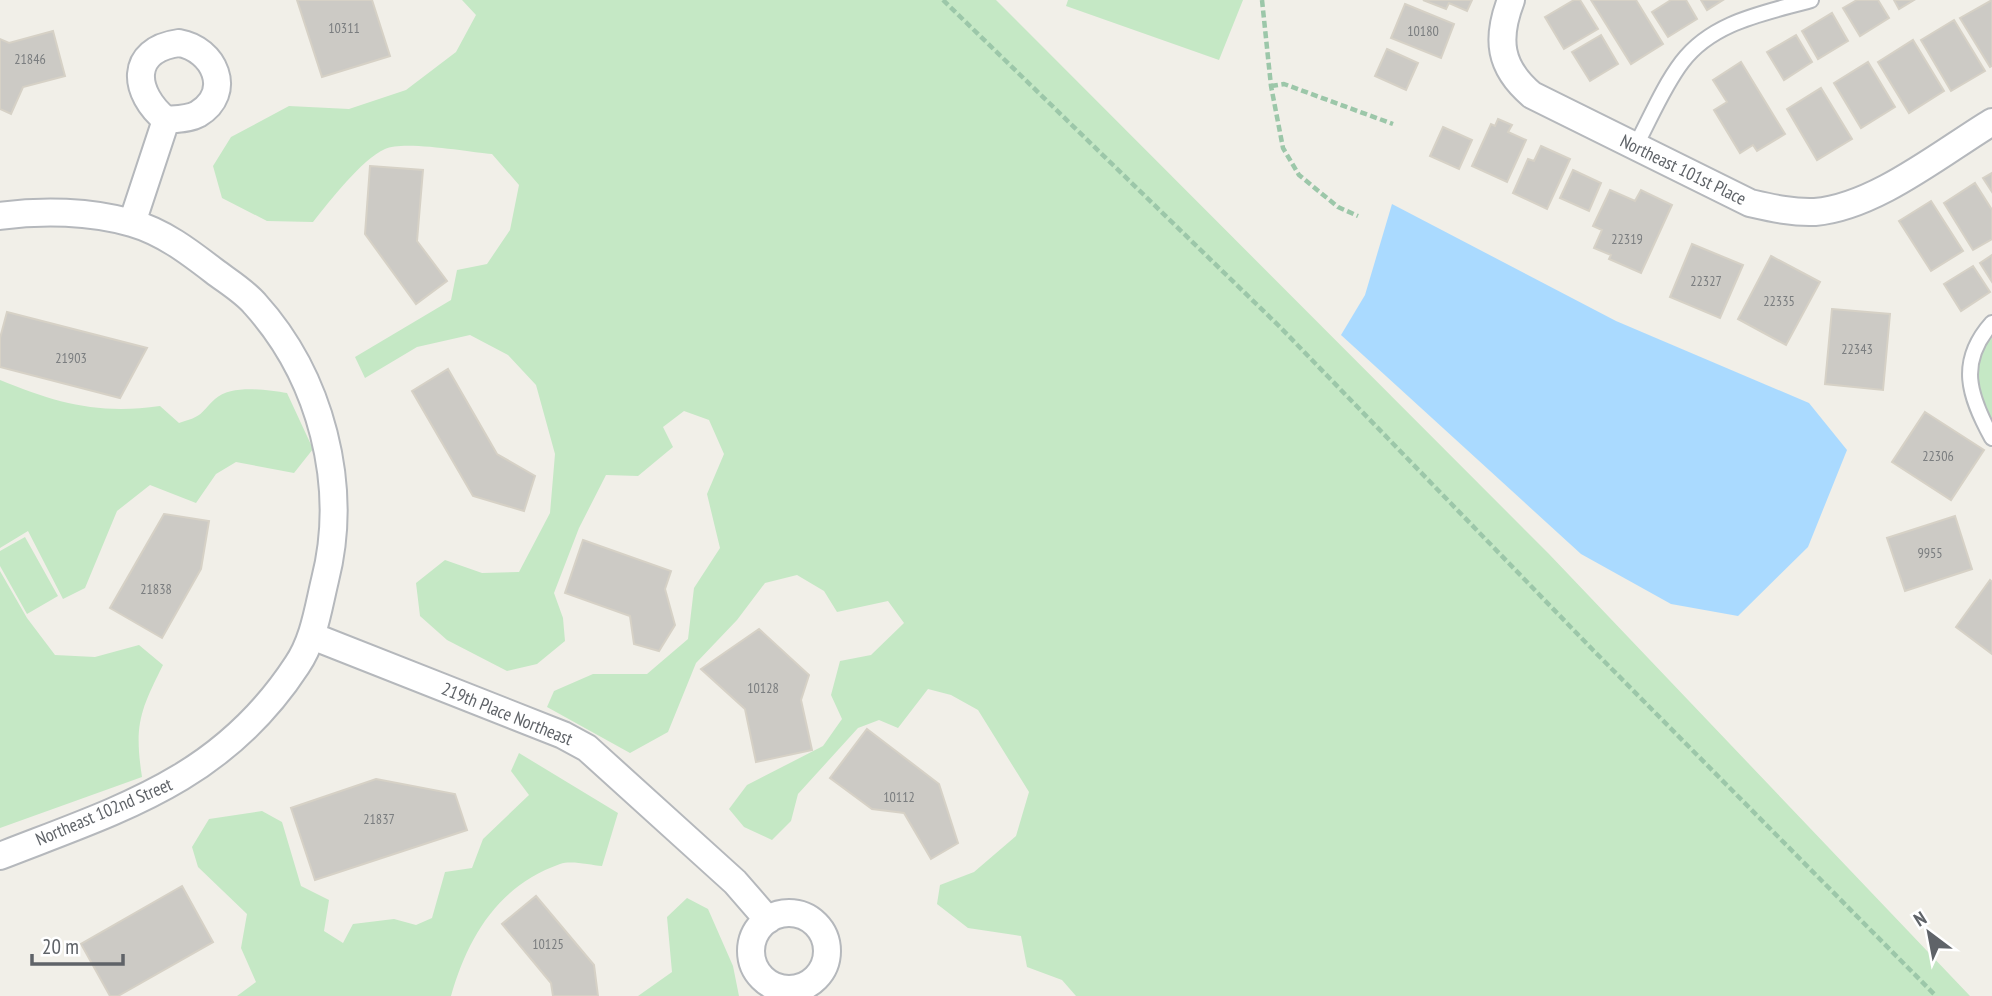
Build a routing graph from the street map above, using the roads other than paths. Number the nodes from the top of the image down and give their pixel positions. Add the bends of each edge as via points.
1 (1511, 0) edge
2 (1811, 0) edge
3 (166, 120) dead end
4 (1992, 122) edge
5 (1635, 147) junction
6 (0, 216) edge
7 (132, 223) junction
8 (1992, 323) edge
9 (1992, 438) edge
10 (312, 636) junction
11 (0, 856) edge
12 (768, 920) dead end

1 - 5 street, Northeast 101st Place via 1501,34 1504,58 1518,83 1532,95
2 - 5 lane via 1759,13 1704,40 1683,61
3 - 7 street
4 - 5 street, Northeast 101st Place via 1879,192 1815,212 1751,203
6 - 7 street, Northeast 102nd Street via 64,213
7 - 10 street, Northeast 102nd Street via 171,239 254,303 289,350 309,389 336,490 329,567
8 - 9 lane via 1975,345 1969,369 1971,396
10 - 11 street, Northeast 102nd Street via 299,663 259,714 197,769 128,806
10 - 12 street, 219th Place Northeast via 587,748 735,882

